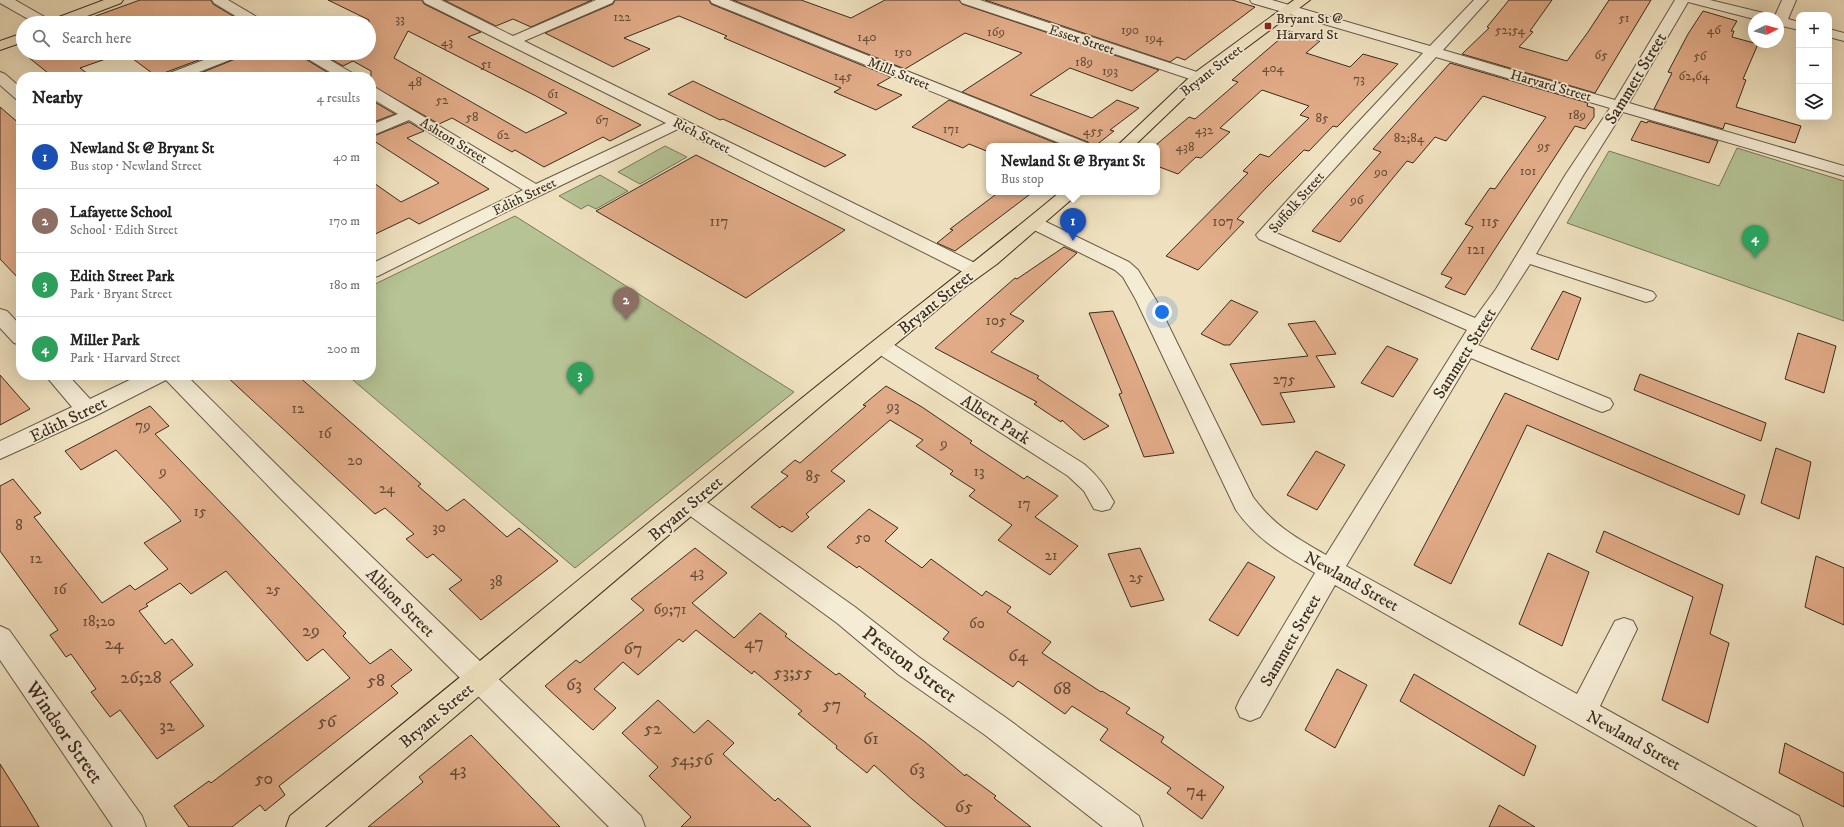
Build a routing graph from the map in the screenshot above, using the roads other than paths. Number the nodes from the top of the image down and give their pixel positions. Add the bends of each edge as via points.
1 (5, 0) edge
2 (116, 0) edge
3 (219, 0) edge
4 (430, 0) edge
5 (607, 0) edge
6 (717, 0) edge
7 (967, 0) edge
8 (1257, 0) edge
9 (1303, 0) edge
10 (1481, 0) edge
11 (1682, 0) edge
12 (1693, 0) edge
13 (1789, 0) edge
14 (1291, 10) junction
15 (1781, 12) edge
16 (1748, 13) edge
17 (33, 16) edge
18 (74, 16) edge
19 (245, 16) edge
20 (1784, 22) edge
21 (1796, 25) edge
22 (1832, 34) edge
23 (1844, 37) edge
24 (16, 40) edge
25 (512, 41) junction
26 (0, 46) edge
27 (1433, 52) junction
28 (217, 60) edge
29 (318, 60) edge
30 (185, 72) edge
31 (334, 72) edge
32 (0, 77) edge
33 (1198, 77) junction
34 (16, 91) edge
35 (376, 94) edge
36 (1620, 105) junction
37 (410, 114) junction
38 (679, 124) junction
39 (376, 129) edge
40 (1074, 143) edge
41 (1128, 143) edge
42 (1844, 171) edge
43 (535, 191) junction
44 (1067, 195) edge
45 (1034, 223) junction
46 (1525, 256) junction
47 (376, 270) edge
48 (974, 270) junction
49 (1646, 296) dead end
50 (0, 316) edge
51 (1479, 327) junction
52 (16, 333) edge
53 (881, 346) junction
54 (1467, 348) junction
55 (60, 380) edge
56 (148, 380) edge
57 (178, 380) edge
58 (1602, 404) dead end
59 (87, 410) junction
60 (0, 451) edge
61 (1102, 502) dead end
62 (690, 503) junction
63 (1331, 569) junction
64 (1624, 629) dead end
65 (0, 638) edge
66 (479, 678) junction
67 (1250, 708) dead end
68 (1584, 711) junction
69 (131, 827) edge
70 (302, 827) edge
71 (630, 827) edge
72 (1128, 827) edge
73 (1788, 827) edge

1 - 17 street
2 - 18 main road
3 - 19 street
4 - 25 street, Rich Street
5 - 25 street
6 - 40 street, Mills Street
7 - 33 street, Essex Street
8 - 14 street, Harvard Street
9 - 14 main road, Bryant Street
10 - 27 street, Suffolk Street
11 - 36 street, Sammett Street
12 - 16 street
13 - 15 street
14 - 27 street, Harvard Street
14 - 33 main road, Bryant Street
20 - 21 street
22 - 23 street
24 - 26 main road
25 - 38 street, Rich Street
27 - 36 street, Harvard Street
27 - 51 street, Suffolk Street via 1366,122 1265,235
28 - 30 street
29 - 31 street
32 - 34 street
33 - 41 main road, Bryant Street
35 - 37 street, Ashton Street
36 - 42 street, Harvard Street
36 - 46 street, Sammett Street
37 - 39 street
37 - 43 street, Ashton Street
38 - 43 street, Edith Street
38 - 48 street, Rich Street
43 - 47 street, Edith Street
44 - 45 main road, Bryant Street
45 - 48 main road, Bryant Street
45 - 63 street, Newland Street via 1117,262 1131,274 1248,508 1270,533
46 - 49 street
46 - 51 street, Sammett Street
48 - 53 main road, Bryant Street
50 - 52 street
51 - 54 street, Sammett Street
53 - 61 street, Albert Park via 1076,470 1092,485
53 - 62 main road, Bryant Street
54 - 58 street
54 - 63 street, Sammett Street
55 - 59 street
56 - 59 street, Edith Street
57 - 66 street, Albion Street
59 - 60 street, Edith Street
62 - 66 main road, Bryant Street
62 - 72 street, Preston Street via 846,615 909,666 995,726
63 - 67 street, Sammett Street
63 - 68 street, Newland Street
64 - 68 street
65 - 69 street, Windsor Street
66 - 70 main road, Bryant Street
66 - 71 street, Albion Street
68 - 73 street, Newland Street

